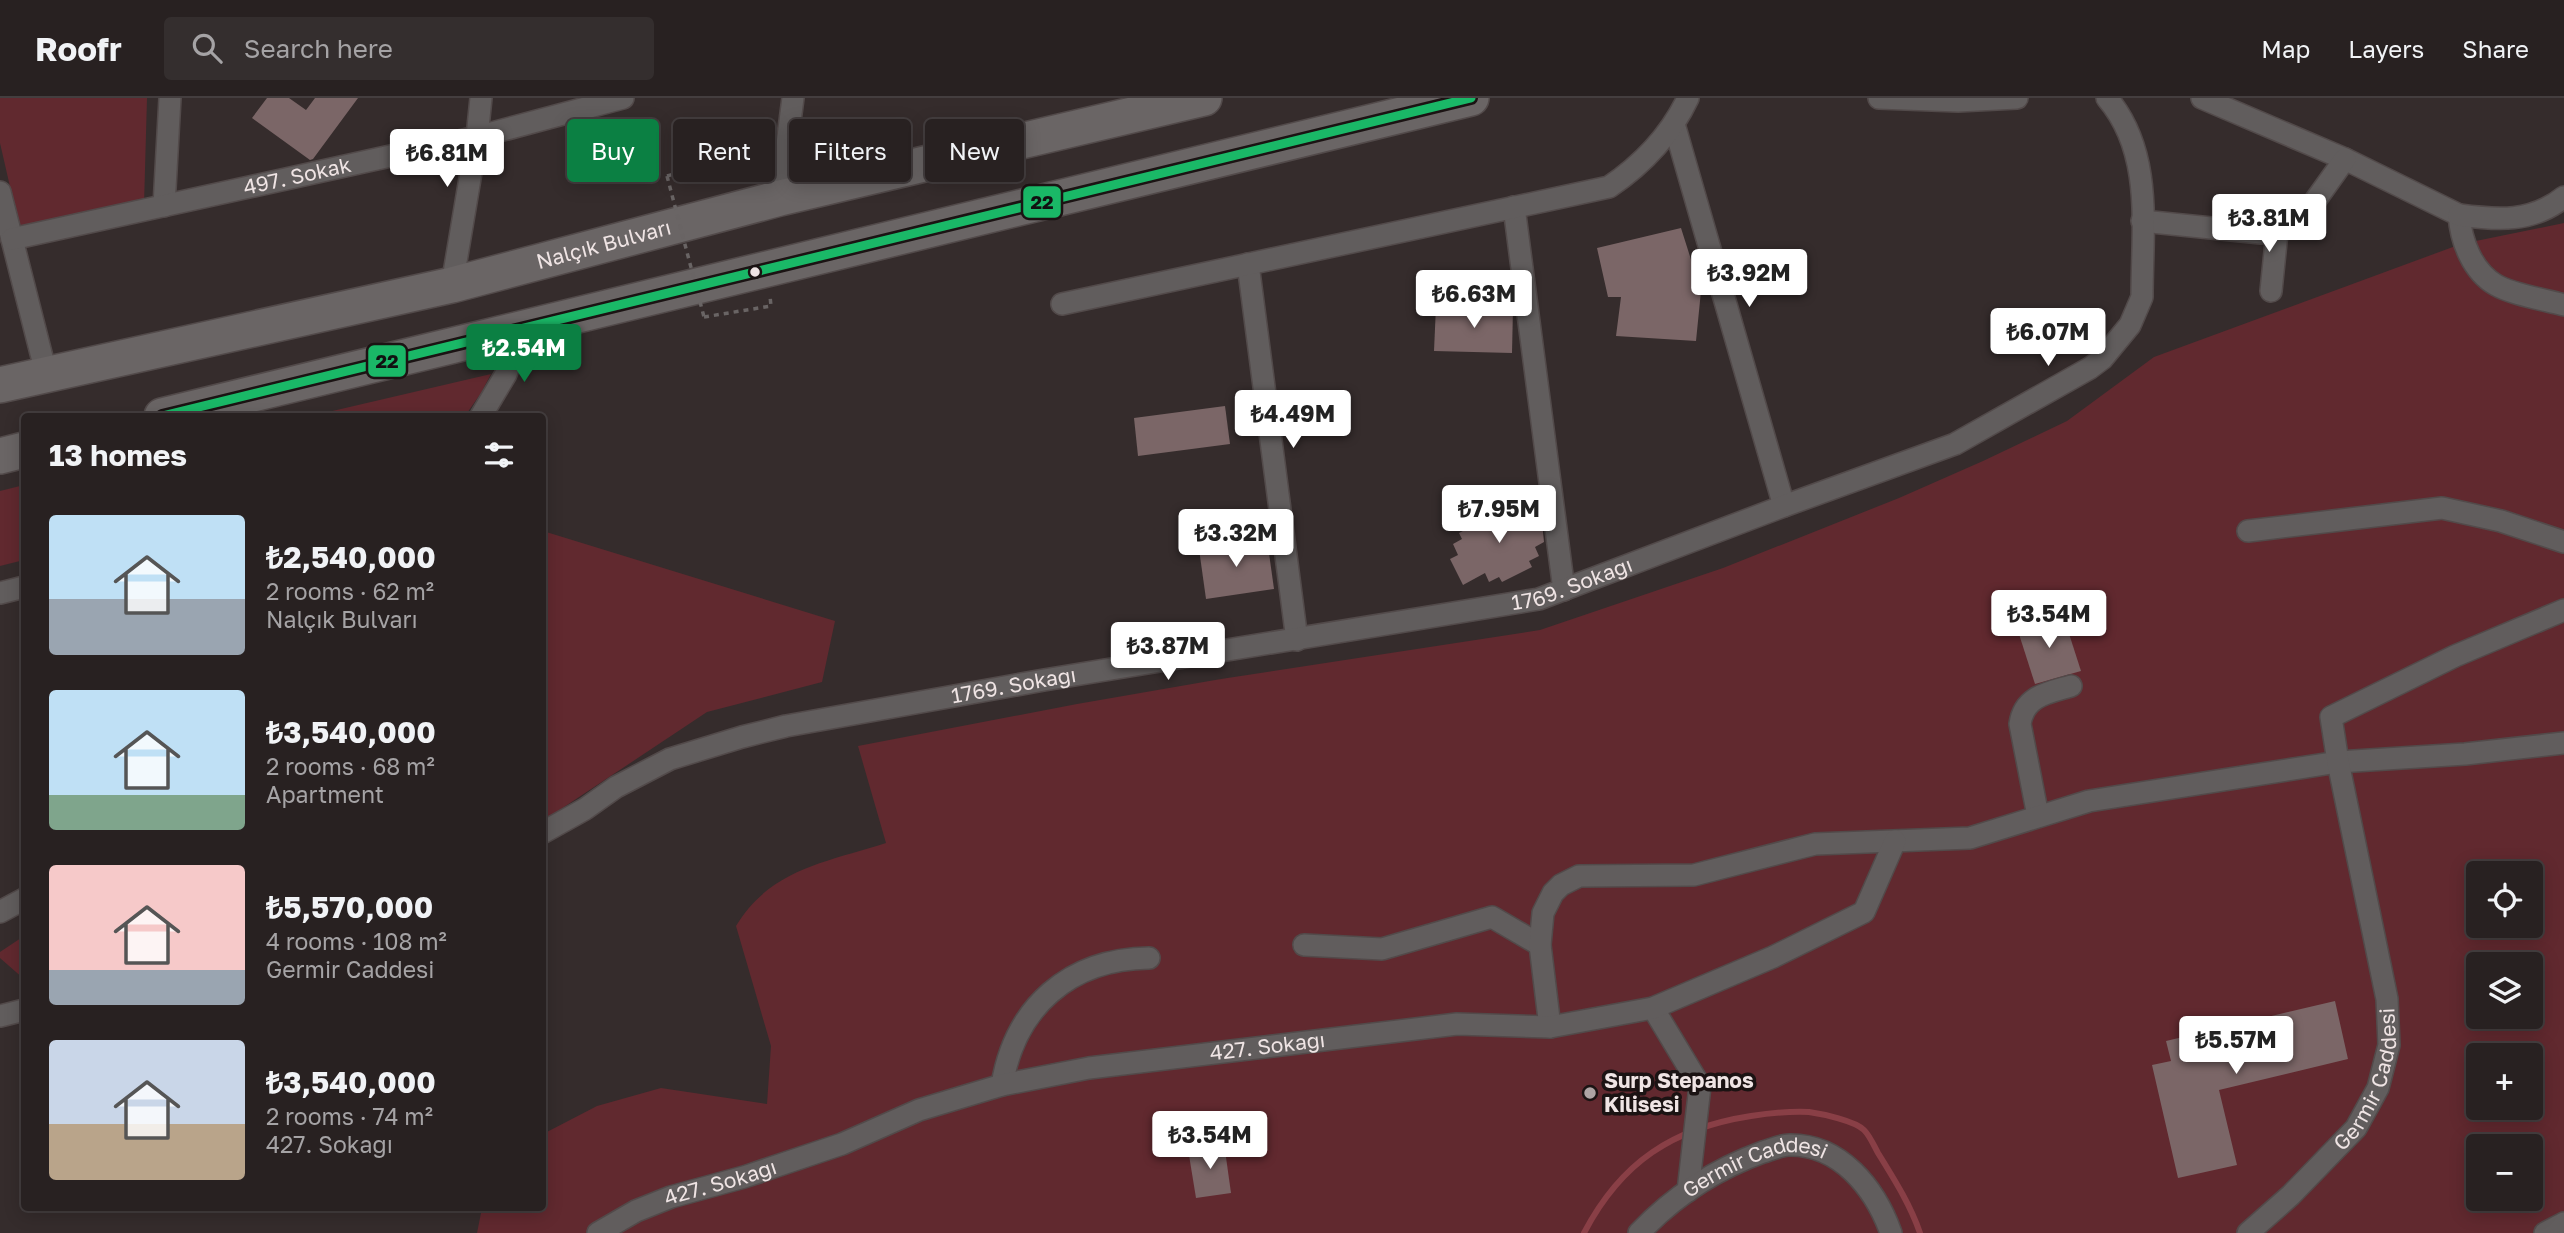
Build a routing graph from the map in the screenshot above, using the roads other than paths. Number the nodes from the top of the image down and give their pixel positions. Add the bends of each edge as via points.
1 (170, 98) edge
2 (481, 98) edge
3 (623, 98) edge
4 (793, 98) edge
5 (1204, 98) edge
6 (1471, 98) edge
7 (1688, 98) edge
8 (1879, 98) edge
9 (2017, 98) edge
10 (2107, 98) edge
11 (2202, 98) edge
12 (1674, 124) junction
13 (477, 136) junction
14 (2345, 159) junction
15 (0, 192) edge
16 (780, 198) junction
17 (2564, 198) edge
18 (164, 205) junction
19 (1514, 207) junction
20 (2459, 215) junction
21 (2142, 221) junction
22 (2277, 232) junction
23 (12, 239) junction
24 (1248, 264) junction
25 (452, 285) junction
26 (2272, 290) dead end
27 (1062, 304) dead end
28 (2564, 305) edge
29 (522, 329) junction
30 (46, 373) junction
31 (0, 385) edge
32 (174, 413) edge
33 (483, 413) edge
34 (21, 451) edge
35 (0, 456) edge
36 (1784, 506) junction
37 (2248, 531) dead end
38 (2564, 542) edge
39 (21, 588) edge
40 (1564, 590) junction
41 (0, 593) edge
42 (2564, 610) edge
43 (1297, 640) junction
44 (2071, 686) dead end
45 (2564, 743) edge
46 (2338, 762) junction
47 (2038, 816) junction
48 (546, 831) edge
49 (1895, 841) junction
50 (21, 901) edge
51 (0, 912) edge
52 (1304, 945) dead end
53 (1540, 945) junction
54 (1149, 958) dead end
55 (1653, 1008) junction
56 (21, 1011) edge
57 (0, 1016) edge
58 (1550, 1027) junction
59 (1002, 1085) junction
60 (1688, 1191) junction
61 (2564, 1223) edge
62 (598, 1233) edge
63 (1639, 1233) edge
64 (1891, 1233) edge
65 (2248, 1233) edge
66 (2545, 1233) edge

1 - 18 street
2 - 13 street
3 - 13 street, 497. Sokak
4 - 16 street
5 - 16 highway, Nalçık Bulvarı
6 - 29 highway
7 - 12 street
8 - 9 street
10 - 21 street, 1769. Sokağı via 2123,121 2138,158
11 - 14 street
12 - 19 street via 1640,164 1609,187
12 - 36 street
13 - 18 street, 497. Sokak
13 - 25 street
14 - 20 street
14 - 22 street via 2305,215
15 - 23 street
16 - 25 highway, Nalçık Bulvarı
17 - 20 street via 2544,211 2515,219
18 - 23 street, 497. Sokak
19 - 24 street
19 - 40 street
20 - 28 street via 2464,242 2486,277 2497,286
21 - 22 street
21 - 36 street, 1769. Sokağı via 2141,296 2130,325 2102,359 1955,444
22 - 26 street
23 - 30 street
24 - 27 street
24 - 43 street
25 - 30 highway, Nalçık Bulvarı
29 - 32 highway
29 - 33 street via 506,374
30 - 31 highway, Nalçık Bulvarı
34 - 35 highway
36 - 40 street, 1769. Sokağı
37 - 38 street via 2442,508
39 - 41 street
40 - 43 street, 1769. Sokağı via 1539,600
42 - 46 street, Germir Caddesi via 2455,656 2331,717
43 - 48 street, 1769. Sokağı via 1044,680 742,737 642,771
44 - 47 street via 2037,696 2021,715
45 - 46 street
46 - 47 street via 2089,801
46 - 65 street, Germir Caddesi via 2387,999 2385,1067 2369,1109 2356,1128
47 - 49 street via 1969,838
49 - 53 street via 1815,844 1694,875 1579,876 1561,886 1547,902
49 - 55 street, 427. Sokağı via 1864,912
50 - 51 street
52 - 53 street via 1382,948 1492,917
53 - 58 street
54 - 59 street via 1097,965 1052,991 1018,1032
55 - 58 street, 427. Sokağı
55 - 60 street via 1700,1086
56 - 57 street
58 - 59 street, 427. Sokağı via 1457,1024 1089,1068
59 - 62 street, 427. Sokağı via 919,1110 830,1149 671,1197
60 - 63 street, Germir Caddesi
60 - 64 street, Germir Caddesi via 1754,1156 1785,1145 1801,1146 1829,1154 1856,1173
61 - 66 street

